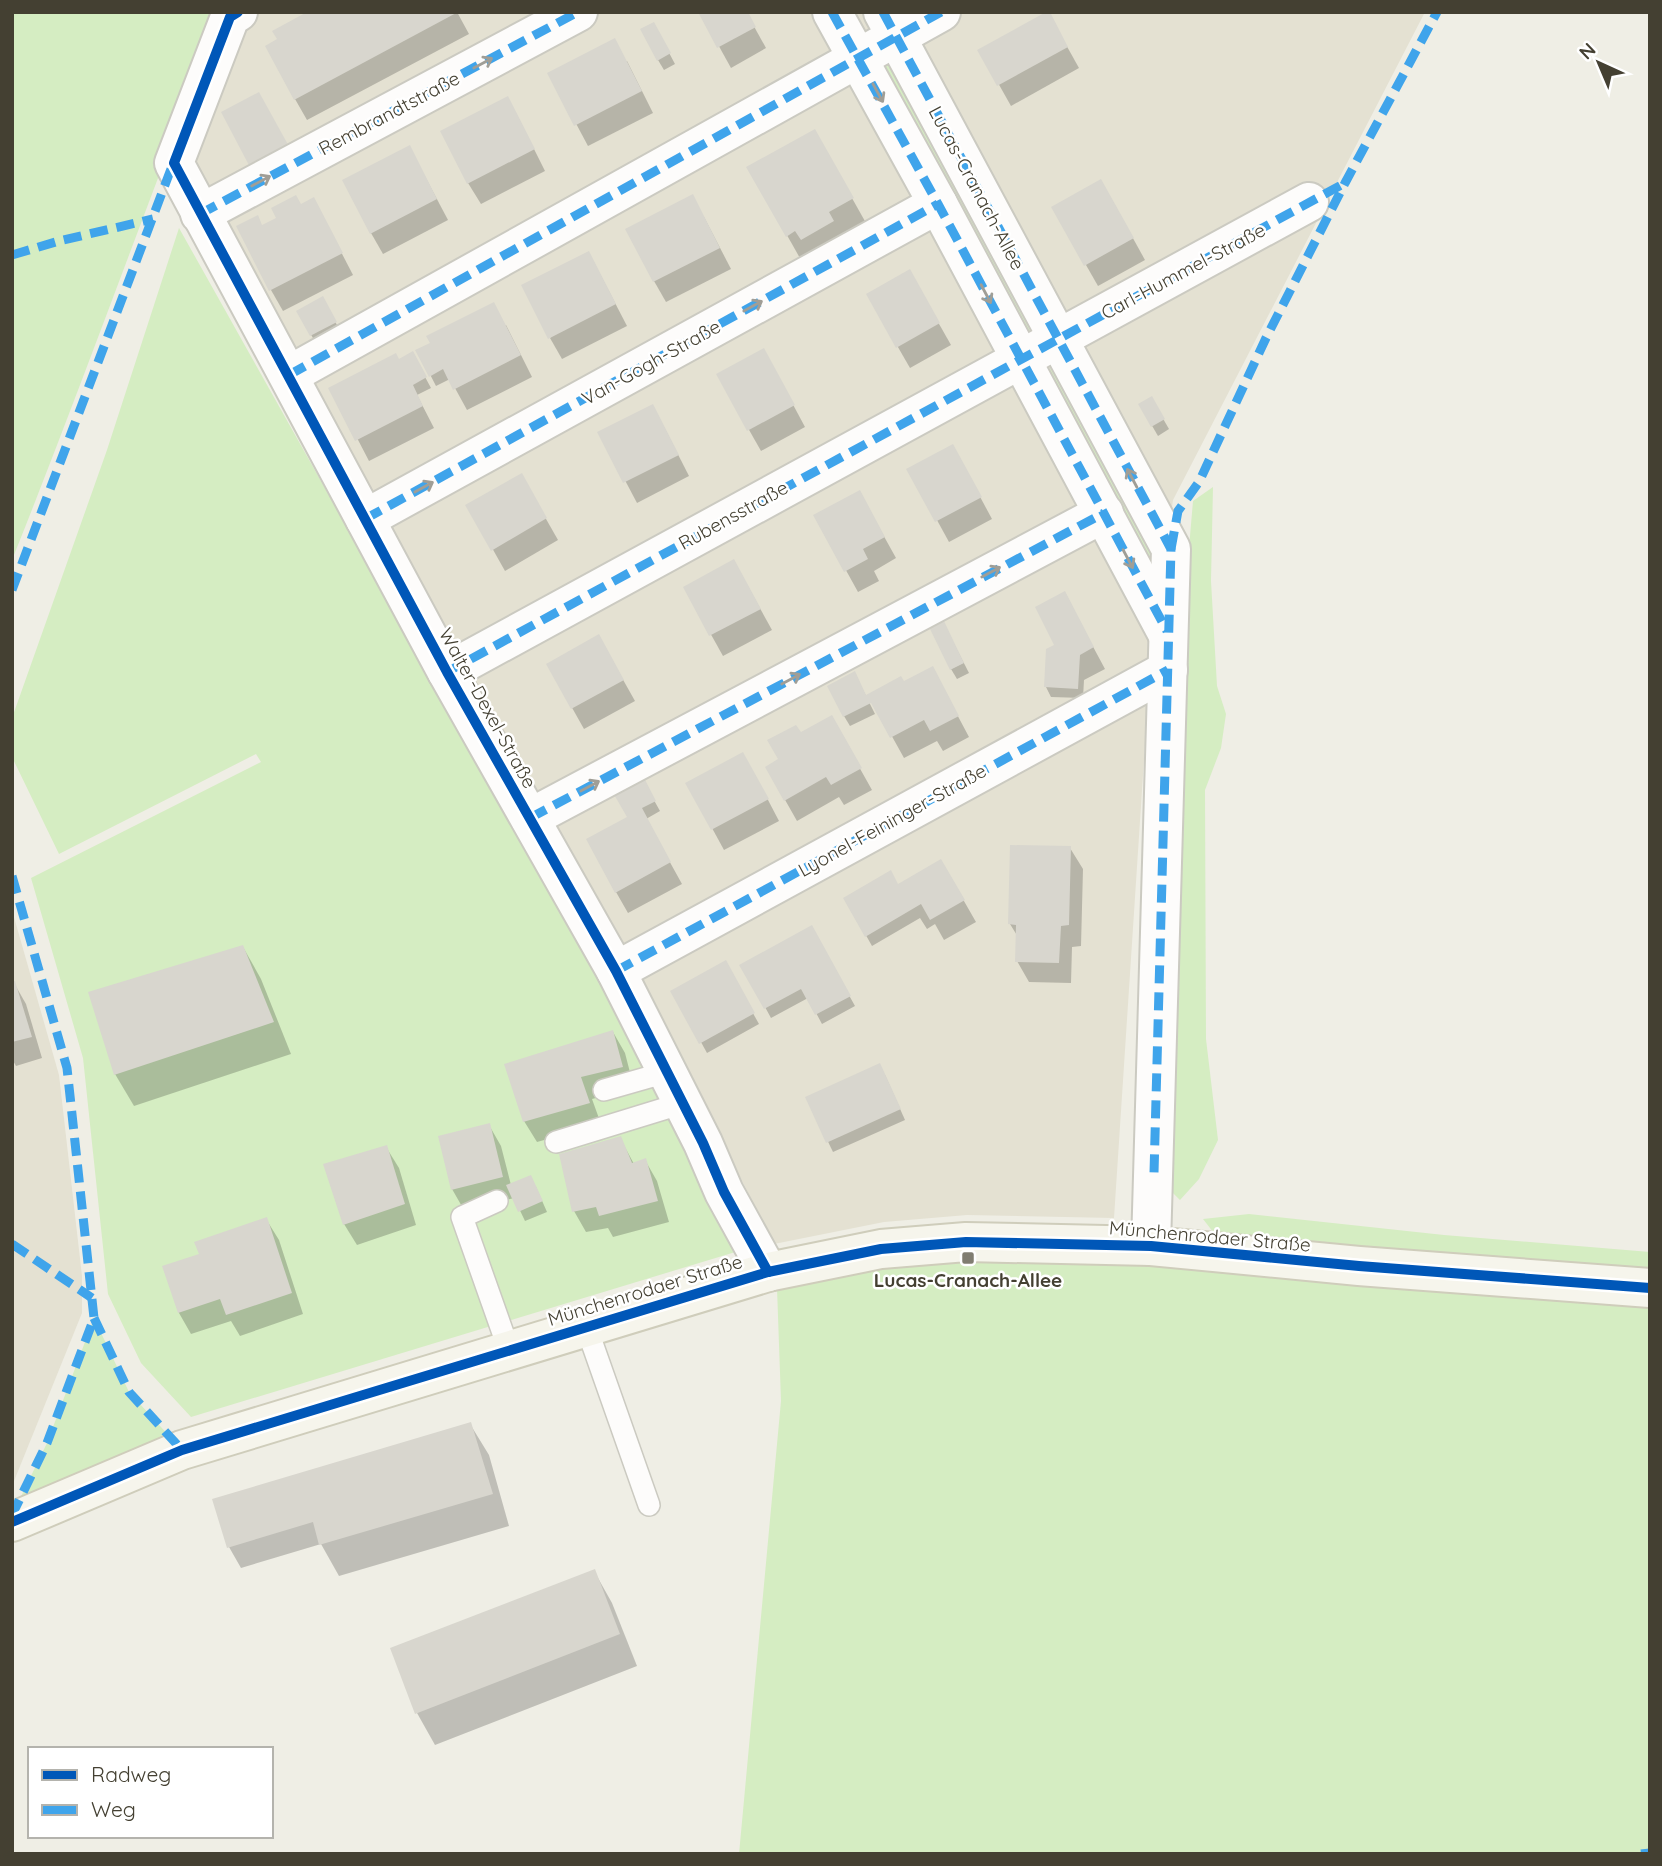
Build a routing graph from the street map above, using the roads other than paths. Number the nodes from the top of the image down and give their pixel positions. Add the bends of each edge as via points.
1 (239, 12) edge
2 (578, 12) edge
3 (832, 12) edge
4 (941, 12) edge
5 (889, 24) edge
6 (858, 58) junction
7 (1309, 202) dead end
8 (938, 204) junction
9 (200, 214) junction
10 (1057, 339) junction
11 (1020, 358) junction
12 (289, 375) junction
13 (1104, 513) junction
14 (365, 519) junction
15 (1168, 652) junction
16 (447, 672) junction
17 (530, 818) junction
18 (616, 971) junction
19 (675, 1088) junction
20 (604, 1090) dead end
21 (556, 1142) dead end
22 (497, 1201) dead end
23 (1151, 1246) junction
24 (768, 1272) junction
25 (1650, 1288) edge
26 (586, 1326) junction
27 (509, 1349) junction
28 (649, 1505) dead end
29 (12, 1522) edge

1 - 9 street, Walter-Dexel-Straße via 230,17 174,163
9 -> 2 street, Rembrandtstraße
3 - 6 street, Lucas-Cranach-Allee
4 - 5 street
5 - 6 street
5 - 10 street, Lucas-Cranach-Allee
6 -> 8 street, Lucas-Cranach-Allee
6 - 12 street
7 - 10 street, Carl-Hummel-Straße
8 -> 11 street, Lucas-Cranach-Allee
14 -> 8 street, Van-Gogh-Straße
9 - 12 street, Walter-Dexel-Straße
10 - 11 street
15 -> 10 street, Lucas-Cranach-Allee via 1171,550
11 - 13 street, Lucas-Cranach-Allee
11 - 16 street, Rubensstraße
12 - 14 street, Walter-Dexel-Straße
13 -> 15 street, Lucas-Cranach-Allee
17 -> 13 street
14 - 16 street, Walter-Dexel-Straße
15 - 18 street, Lyonel-Feininger-Straße
15 - 23 street, Lucas-Cranach-Allee
16 - 17 street, Walter-Dexel-Straße
17 - 18 street, Walter-Dexel-Straße
18 - 19 street, Walter-Dexel-Straße
19 - 20 lane
19 - 21 lane
19 - 24 street, Walter-Dexel-Straße
22 - 27 lane via 462,1217
23 - 24 street, Münchenrodaer Straße via 966,1242 881,1249
23 - 25 street, Münchenrodaer Straße
24 - 26 street, Münchenrodaer Straße
26 - 27 street, Münchenrodaer Straße
26 - 28 lane
27 - 29 street, Münchenrodaer Straße via 182,1450

